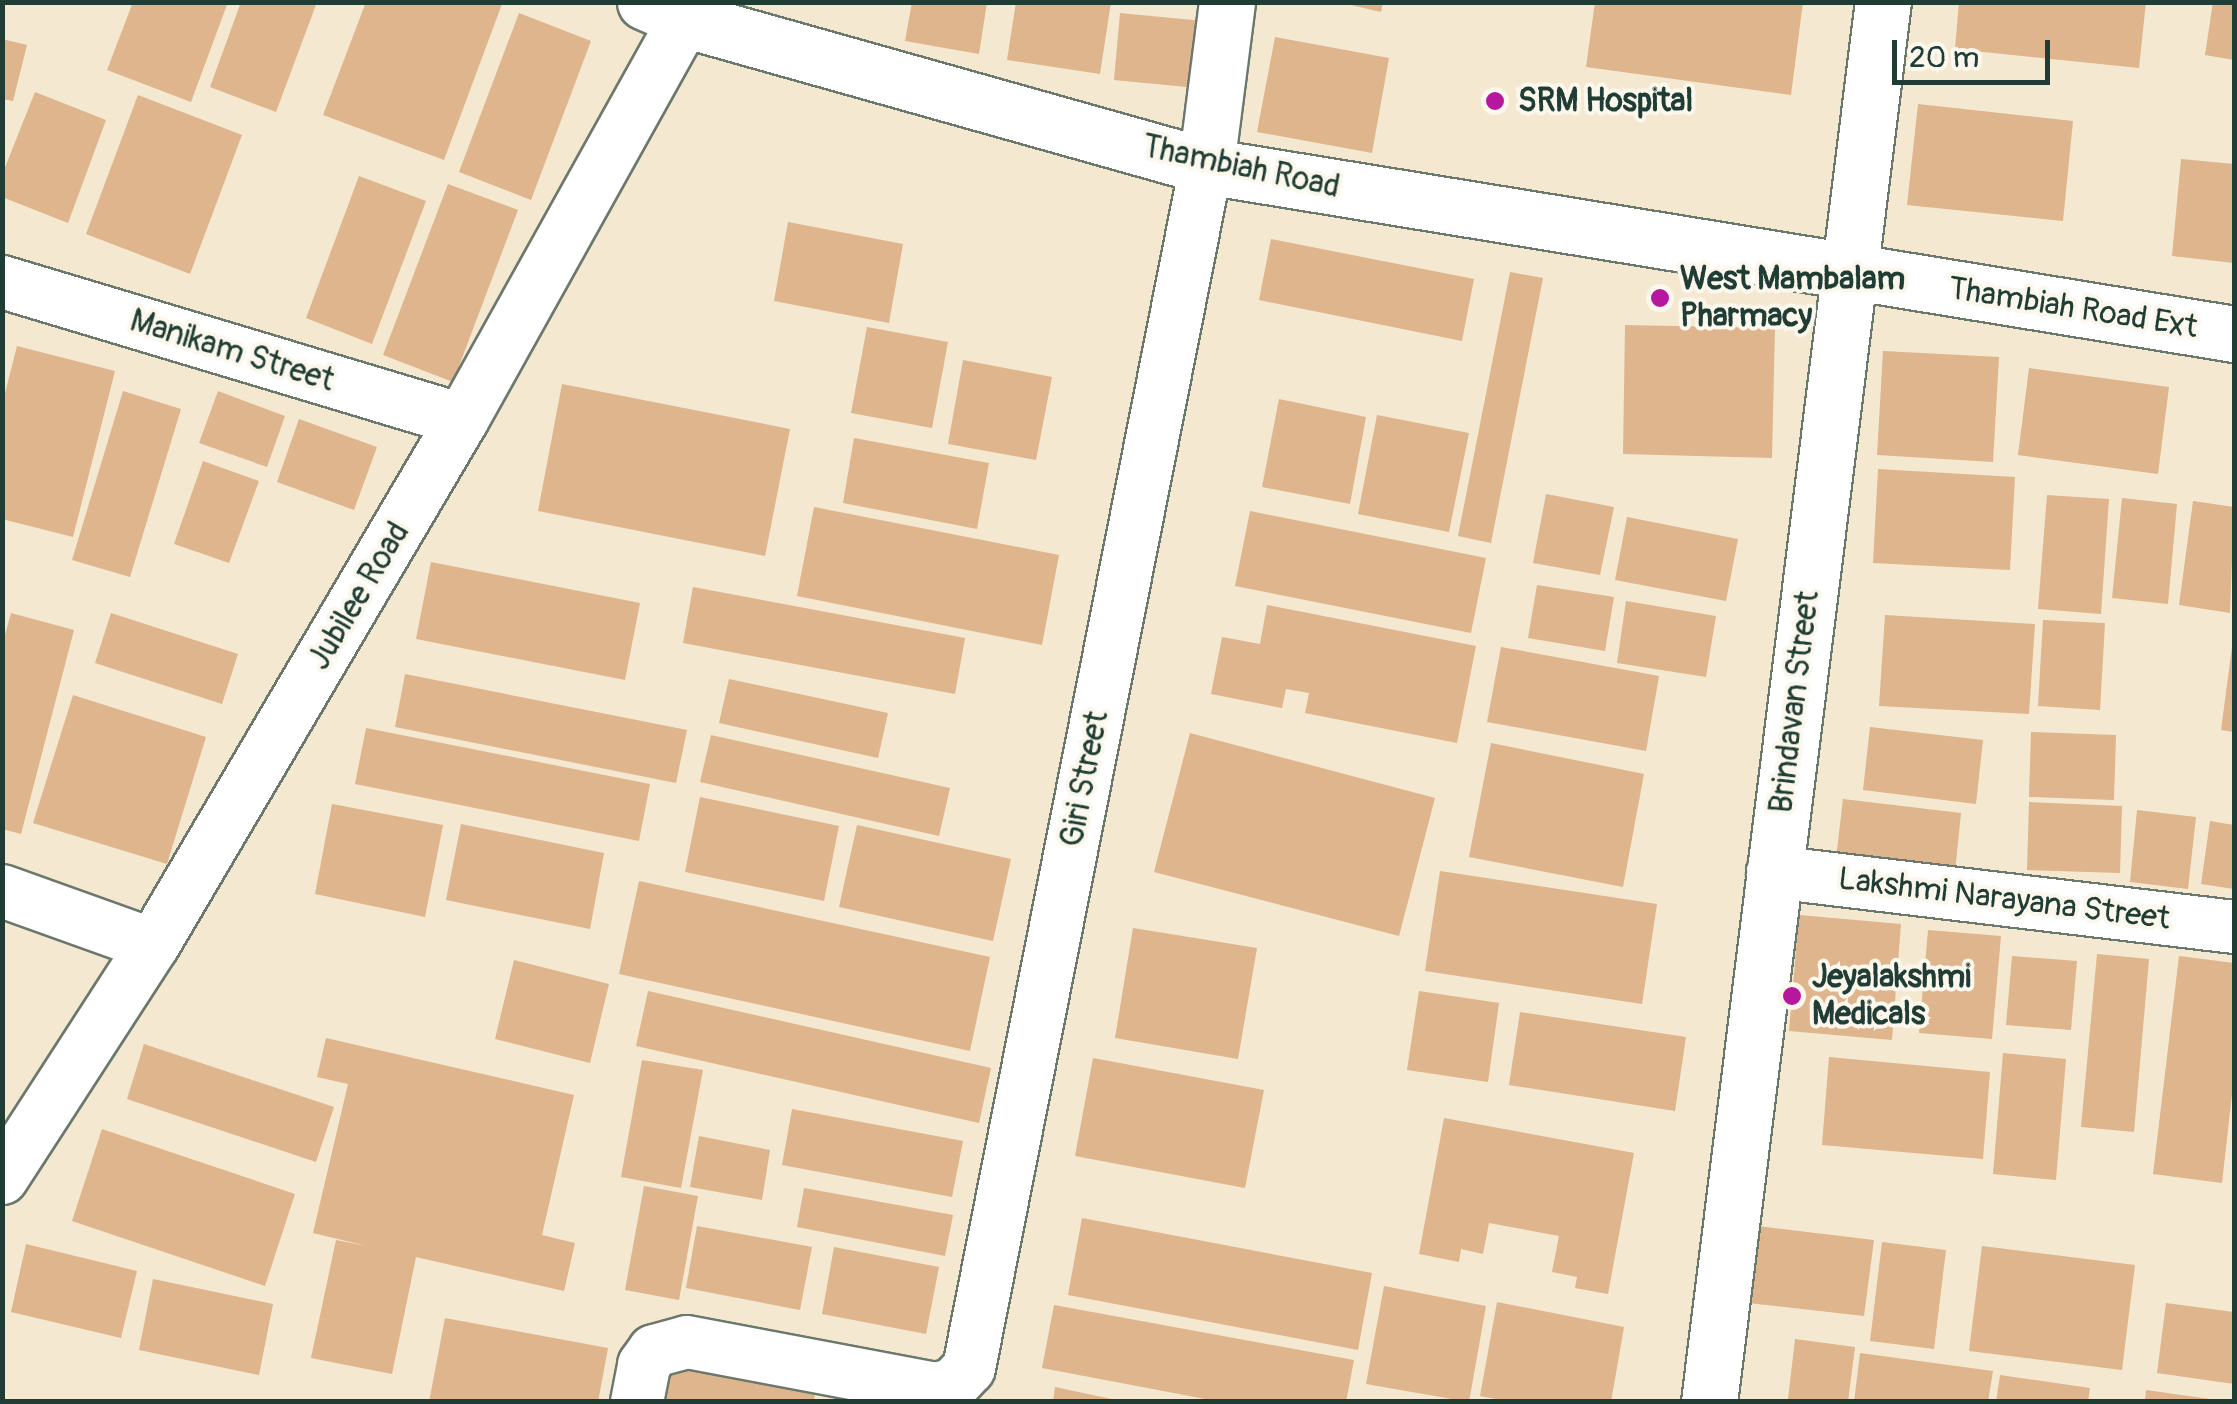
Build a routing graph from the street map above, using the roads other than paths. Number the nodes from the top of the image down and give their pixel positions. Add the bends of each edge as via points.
1 (1227, 2) edge
2 (1883, 2) edge
3 (676, 8) edge
4 (1206, 166) junction
5 (1852, 272) junction
6 (2, 282) edge
7 (2234, 334) edge
8 (462, 420) junction
9 (1773, 872) junction
10 (2, 891) edge
11 (2234, 927) edge
12 (152, 945) junction
13 (2, 1178) edge
14 (637, 1402) edge
15 (1709, 1402) edge

1 - 4 street
2 - 5 street, Brindavan Street
3 - 4 street, Thambiah Road
3 - 8 street, Jubilee Road
4 - 5 street, Thambiah Road
4 - 14 street, Giri Street via 969,1368 953,1385 920,1387 687,1342 654,1351 644,1365
5 - 7 street, Thambiah Road Ext
5 - 9 street, Brindavan Street
6 - 8 street, Manikam Street
8 - 12 street, Jubilee Road
9 - 11 street, Lakshmi Narayana Street
9 - 15 street, Brindavan Street
10 - 12 street
12 - 13 street, Jubilee Road

